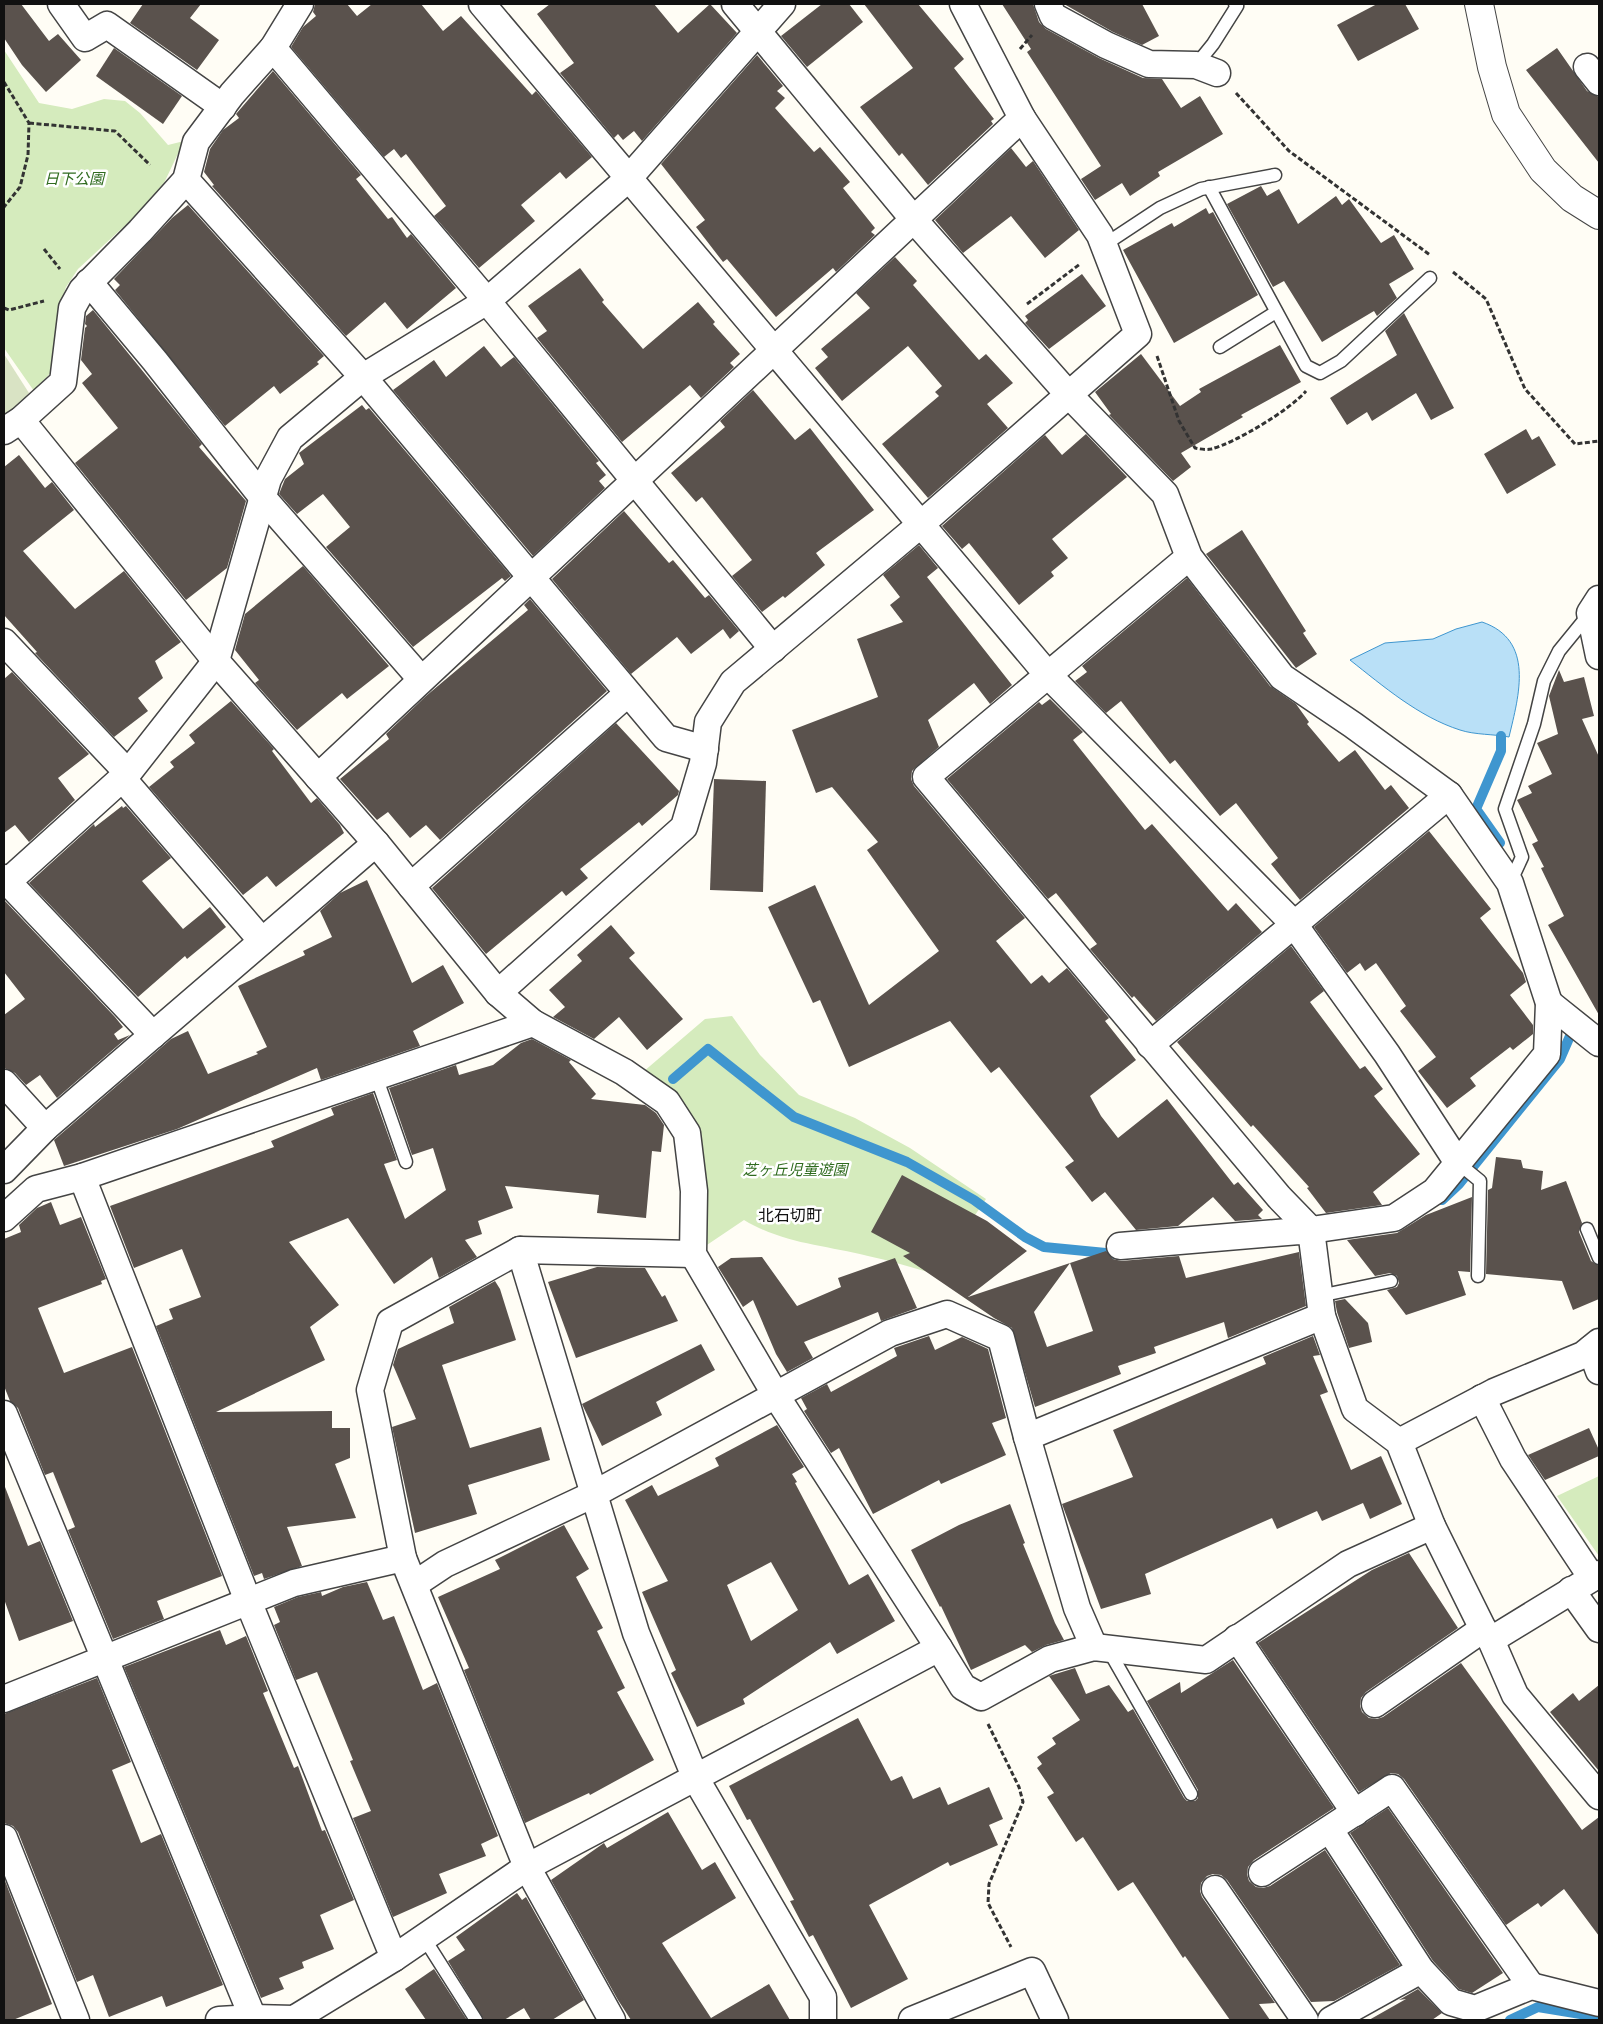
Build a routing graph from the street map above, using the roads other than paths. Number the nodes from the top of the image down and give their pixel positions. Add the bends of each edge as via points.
1 (61, 4) edge
2 (300, 4) edge
3 (482, 4) edge
4 (734, 4) edge
5 (782, 4) edge
6 (963, 4) edge
7 (1048, 4) edge
8 (1236, 4) edge
9 (1479, 4) edge
10 (758, 30) junction
11 (273, 48) junction
12 (1207, 69) joint
13 (223, 107) junction
14 (1022, 118) junction
15 (1275, 175) dead end
16 (628, 179) junction
17 (186, 180) junction
18 (1209, 187) junction
19 (1599, 215) edge
20 (915, 221) junction
21 (1104, 245) junction
22 (1430, 278) dead end
23 (89, 282) junction
24 (487, 301) junction
25 (1276, 312) junction
26 (1220, 347) dead end
27 (773, 350) junction
28 (363, 378) junction
29 (1069, 395) junction
30 (13, 426) edge
31 (636, 480) junction
32 (263, 498) junction
33 (920, 525) junction
34 (1189, 557) junction
35 (531, 579) junction
36 (1594, 606) edge
37 (4, 642) edge
38 (772, 648) junction
39 (1599, 656) edge
40 (216, 661) junction
41 (1048, 675) junction
42 (420, 679) junction
43 (627, 694) junction
44 (704, 749) junction
45 (125, 776) junction
46 (318, 777) junction
47 (1449, 794) junction
48 (376, 843) junction
49 (5, 882) edge
50 (1510, 883) junction
51 (411, 886) junction
52 (1293, 923) junction
53 (262, 941) junction
54 (498, 994) junction
55 (1549, 1003) junction
56 (533, 1023) junction
57 (153, 1035) junction
58 (1596, 1035) edge
59 (1150, 1046) junction
60 (376, 1076) junction
61 (4, 1083) edge
62 (45, 1128) junction
63 (406, 1162) dead end
64 (1458, 1163) junction
65 (4, 1170) edge
66 (82, 1177) junction
67 (4, 1218) edge
68 (1587, 1229) dead end
69 (1311, 1230) junction
70 (1120, 1246) dead end
71 (520, 1250) junction
72 (693, 1254) junction
73 (1599, 1258) edge
74 (1478, 1276) dead end
75 (1391, 1282) dead end
76 (1320, 1306) junction
77 (1597, 1354) edge
78 (775, 1394) junction
79 (1482, 1398) junction
80 (4, 1414) edge
81 (1027, 1437) junction
82 (1400, 1442) junction
83 (594, 1494) junction
84 (1432, 1526) junction
85 (403, 1558) junction
86 (1587, 1581) edge
87 (415, 1584) junction
88 (248, 1601) junction
89 (1599, 1629) edge
90 (1487, 1634) junction
91 (1237, 1638) junction
92 (939, 1648) junction
93 (1101, 1648) junction
94 (105, 1659) junction
95 (4, 1699) edge
96 (1375, 1704) dead end
97 (696, 1778) junction
98 (1191, 1794) dead end
99 (1599, 1796) edge
100 (1355, 1813) junction
101 (1330, 1830) junction
102 (4, 1838) edge
103 (526, 1867) junction
104 (1262, 1872) dead end
105 (1216, 1889) dead end
106 (424, 1938) junction
107 (394, 1958) junction
108 (1421, 1970) junction
109 (1531, 1986) junction
110 (1599, 2003) edge
111 (253, 2018) junction
112 (76, 2020) edge
113 (219, 2020) edge
114 (476, 2020) edge
115 (612, 2020) edge
116 (823, 2020) edge
117 (912, 2020) edge
118 (1055, 2020) edge
119 (1305, 2020) edge
120 (1331, 2020) edge

1 - 13 street via 85,38 107,25
2 - 11 street
3 - 16 street
4 - 10 street
5 - 10 street
6 - 14 street
7 - 12 street via 1053,16 1149,64
8 - 12 lane via 1213,44
9 - 19 street via 1506,114 1543,170 1572,198
10 - 16 street
10 - 20 street
11 - 13 street
11 - 24 street
13 - 17 street via 196,142
14 - 20 street
14 - 21 street
15 - 18 lane
16 - 24 street
16 - 27 street
17 - 23 street
17 - 28 street
18 - 21 lane via 1160,208
18 - 25 lane
20 - 27 street
20 - 29 street
21 - 29 street via 1138,334
22 - 25 lane via 1341,361 1320,373 1306,366
23 - 30 street via 72,308 63,382
23 - 32 street
24 - 28 street
24 - 31 street
25 - 26 lane
27 - 31 street
27 - 33 street
28 - 32 street via 290,438 268,479
28 - 35 street
29 - 33 street
29 - 34 street via 1165,494
30 - 40 street
31 - 35 street
31 - 38 street
32 - 40 street
32 - 42 street
33 - 38 street
33 - 41 street
34 - 41 street
34 - 47 street via 1282,678
35 - 42 street
35 - 43 street
36 - 39 street
36 - 50 lane via 1559,651 1544,681 1534,724 1505,809 1522,857
37 - 45 street
38 - 44 street via 733,682 708,722
40 - 45 street
40 - 46 street
41 - 52 street
41 - 59 street via 926,777
42 - 46 street
43 - 44 street via 666,738
43 - 51 street
44 - 54 street via 703,764 684,826
45 - 49 street
45 - 53 street
46 - 48 street
47 - 50 street
47 - 52 street
48 - 51 street
48 - 53 street
49 - 57 street
50 - 55 street
51 - 54 street
52 - 59 street
52 - 64 street via 1387,1054
53 - 57 street
54 - 56 street
55 - 58 street
55 - 64 street via 1548,1054
56 - 60 street
56 - 72 street via 624,1072 667,1102 687,1132 694,1191
57 - 62 street
59 - 69 street
60 - 63 lane
60 - 66 street
61 - 62 street
62 - 65 street
64 - 69 street via 1435,1191 1394,1218
64 - 74 lane via 1480,1181
66 - 67 street via 36,1189
66 - 88 street
68 - 73 lane
69 - 70 street
69 - 76 street
71 - 72 street
71 - 83 street
71 - 85 street via 390,1322 370,1390
72 - 78 street
75 - 76 lane
76 - 81 street
76 - 82 street via 1356,1409
77 - 79 street via 1583,1355
78 - 81 street via 890,1333 947,1314 1001,1338
78 - 83 street
78 - 92 street
79 - 82 street
79 - 86 street via 1513,1459
80 - 94 street
81 - 93 street via 1077,1608
82 - 84 street
83 - 87 street via 445,1564
83 - 97 street via 636,1633
84 - 90 street
84 - 91 street via 1348,1564
85 - 87 street
85 - 88 street via 294,1583
86 - 89 street
86 - 90 street
87 - 103 street
88 - 94 street
88 - 107 street
90 - 96 street
90 - 99 street via 1515,1695
91 - 93 street via 1206,1660
91 - 100 street
92 - 93 street via 963,1688 981,1697 1050,1659
92 - 97 street
93 - 98 lane
94 - 95 street
94 - 111 street
97 - 103 street
97 - 116 street via 823,1997
100 - 101 street
100 - 109 street via 1392,1788
101 - 104 street
101 - 108 street
102 - 112 street
103 - 106 street
103 - 115 street
105 - 119 street
106 - 107 street
106 - 114 lane
107 - 111 street via 294,2019
108 - 109 street via 1451,2002 1475,2009
108 - 120 street
109 - 110 street
111 - 113 street
117 - 118 street via 1032,1971

